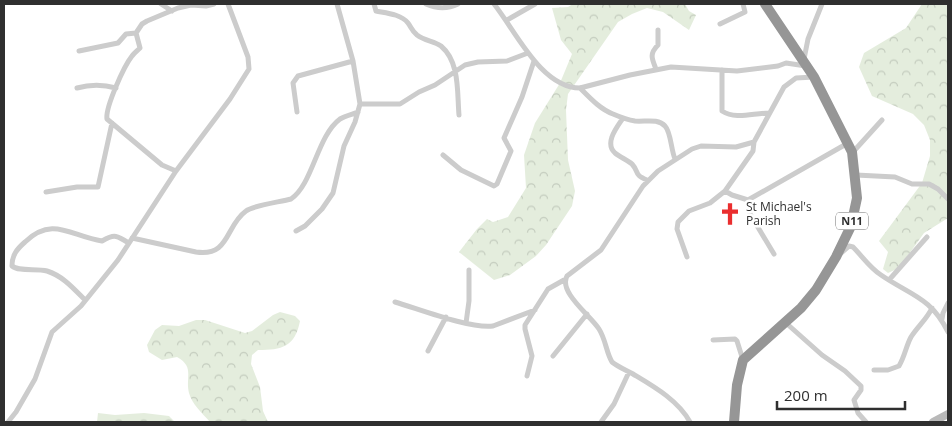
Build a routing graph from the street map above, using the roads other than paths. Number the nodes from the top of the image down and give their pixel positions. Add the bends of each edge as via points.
1 (161, 4) edge
2 (214, 4) edge
3 (228, 4) edge
4 (337, 4) edge
5 (374, 4) edge
6 (426, 4) edge
7 (458, 4) edge
8 (494, 4) edge
9 (535, 4) edge
10 (743, 4) edge
11 (765, 4) edge
12 (822, 4) edge
13 (172, 11) junction
14 (507, 20) junction
15 (720, 24) dead end
16 (658, 30) dead end
17 (136, 33) junction
18 (79, 51) dead end
19 (528, 54) junction
20 (534, 60) junction
21 (353, 61) junction
22 (805, 63) junction
23 (656, 69) junction
24 (722, 70) junction
25 (455, 71) junction
26 (814, 77) junction
27 (77, 88) dead end
28 (116, 88) junction
29 (580, 88) junction
30 (360, 104) junction
31 (297, 112) dead end
32 (358, 112) junction
33 (769, 113) junction
34 (459, 115) dead end
35 (623, 118) junction
36 (882, 120) dead end
37 (112, 123) junction
38 (754, 142) junction
39 (850, 148) junction
40 (443, 154) dead end
41 (674, 159) junction
42 (176, 171) junction
43 (856, 175) junction
44 (647, 180) junction
45 (725, 191) junction
46 (46, 192) dead end
47 (948, 198) edge
48 (748, 200) junction
49 (296, 232) dead end
50 (927, 237) dead end
51 (131, 241) junction
52 (774, 254) dead end
53 (836, 257) junction
54 (687, 258) dead end
55 (469, 270) dead end
56 (564, 280) junction
57 (889, 280) junction
58 (85, 300) junction
59 (395, 302) dead end
60 (948, 303) edge
61 (932, 308) junction
62 (535, 310) junction
63 (587, 314) junction
64 (941, 314) junction
65 (446, 317) junction
66 (786, 322) junction
67 (466, 323) junction
68 (948, 332) edge
69 (713, 340) dead end
70 (428, 351) dead end
71 (553, 356) dead end
72 (743, 360) junction
73 (874, 370) dead end
74 (629, 372) junction
75 (527, 376) dead end
76 (948, 414) edge
77 (8, 422) edge
78 (601, 422) edge
79 (690, 422) edge
80 (734, 422) edge
81 (866, 422) edge
82 (933, 422) edge

1 - 13 street
2 - 13 street via 191,5
3 - 42 street via 248,57 249,70
4 - 21 street
5 - 25 street via 376,11 407,21 415,34 439,45 451,58
6 - 7 street via 439,8
8 - 14 street
9 - 14 street
10 - 15 street via 745,12
11 - 22 highway, N11
12 - 22 street via 808,39
13 - 17 street via 142,24
14 - 19 street
16 - 23 street via 658,46 651,55
17 - 18 street via 126,34 118,43
17 - 28 street via 140,48
19 - 20 street
19 - 25 street via 507,61 471,64
20 - 29 street via 560,83
20 - 40 street via 504,138 511,151 497,184 494,186 461,170
21 - 30 street
21 - 31 street via 298,76 293,83
22 - 24 street via 786,63 747,71
22 - 26 highway, N11
23 - 24 street via 678,66
23 - 29 street
24 - 33 street via 722,111 736,117
25 - 30 street via 400,104
25 - 34 street
26 - 33 street via 796,78 790,82
26 - 39 highway, N11
27 - 28 street via 104,85
28 - 37 street via 106,117
29 - 35 street via 604,110
30 - 32 street
32 - 49 street via 344,146 334,192 322,209
32 - 51 street via 342,118 330,132 297,195 248,209 214,252 207,254
33 - 38 street
35 - 41 street via 656,122 667,127
35 - 44 street via 612,137 612,149 634,167 638,176
36 - 39 street
37 - 42 street via 162,165
37 - 46 street via 98,187
38 - 41 street via 736,147 701,146
38 - 45 street via 753,151
39 - 43 highway, N11
39 - 48 street
41 - 44 street
42 - 51 street
43 - 47 street via 929,184
43 - 53 highway, N11 via 857,198 851,226
44 - 56 street via 601,250
45 - 48 street
45 - 54 street via 710,204 689,211 678,222 676,229
48 - 52 street via 750,214
50 - 57 street
51 - 58 street
51 - 58 street via 115,235 102,241 56,229 39,230 15,253 14,268 33,268 58,275
53 - 57 street via 849,246 853,247
53 - 66 highway, N11 via 816,290
55 - 67 street
56 - 62 street via 548,289
56 - 63 street via 572,298
57 - 61 street
58 - 77 street via 52,332 35,379
59 - 65 street
60 - 64 street
61 - 64 street
61 - 73 street via 912,335 899,366
62 - 67 street via 493,326
62 - 75 street via 525,325 532,350
63 - 71 street
63 - 74 street via 604,337 612,362
64 - 68 street
65 - 67 street
65 - 70 street
66 - 72 highway, N11
66 - 81 street via 861,386 854,400 858,413
69 - 72 street via 735,339
72 - 80 highway
74 - 78 street via 614,404
74 - 79 street via 669,399
76 - 82 street

